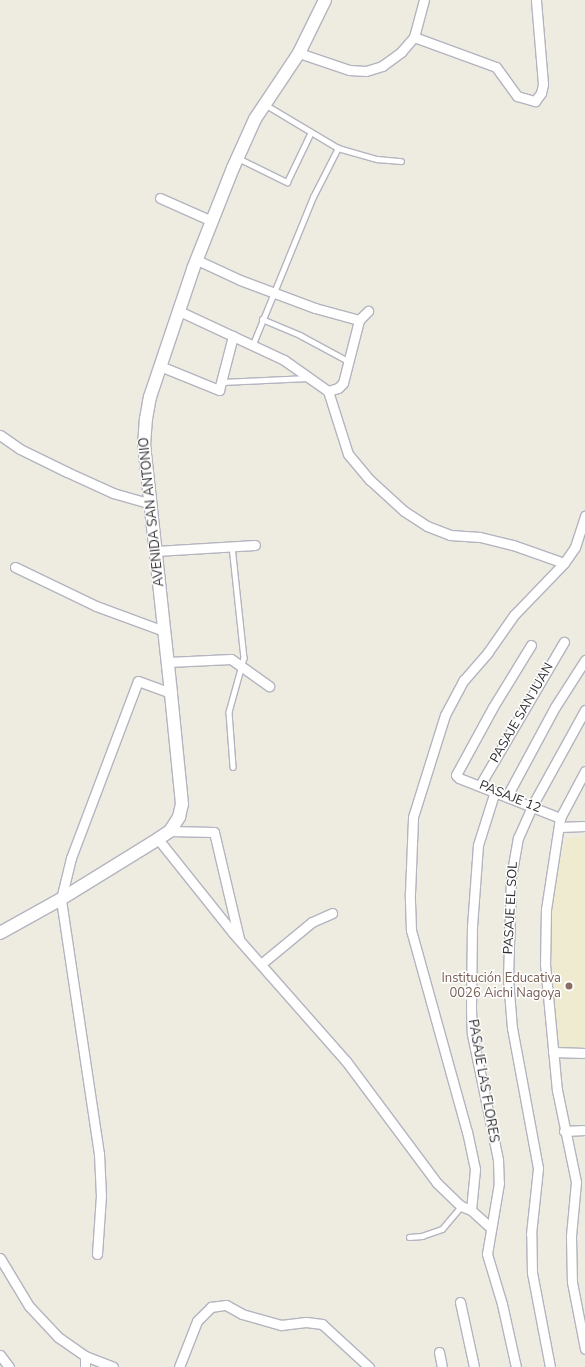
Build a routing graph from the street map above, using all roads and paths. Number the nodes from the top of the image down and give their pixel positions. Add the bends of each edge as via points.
1 (325, 0) edge
2 (424, 0) edge
3 (536, 0) edge
4 (414, 37) junction
5 (299, 53) junction
6 (265, 104) junction
7 (311, 132) junction
8 (338, 148) junction
9 (238, 158) junction
10 (401, 161) dead end
11 (160, 198) dead end
12 (212, 221) junction
13 (197, 260) junction
14 (273, 291) junction
15 (179, 311) junction
16 (368, 311) dead end
17 (262, 319) junction
18 (359, 320) junction
19 (233, 336) junction
20 (253, 344) junction
21 (348, 361) junction
22 (160, 366) junction
23 (310, 378) junction
24 (222, 382) junction
25 (328, 390) junction
26 (0, 435) edge
27 (151, 504) junction
28 (585, 516) edge
29 (255, 545) dead end
30 (232, 546) junction
31 (156, 551) junction
32 (564, 563) junction
33 (15, 567) dead end
34 (164, 631) junction
35 (564, 642) dead end
36 (531, 645) dead end
37 (585, 660) edge
38 (168, 662) junction
39 (241, 665) junction
40 (269, 686) dead end
41 (172, 693) junction
42 (585, 710) edge
43 (233, 767) dead end
44 (585, 771) edge
45 (480, 785) junction
46 (495, 791) junction
47 (507, 796) junction
48 (532, 806) junction
49 (560, 822) junction
50 (585, 826) edge
51 (170, 831) junction
52 (158, 840) junction
53 (61, 899) junction
54 (332, 912) dead end
55 (0, 933) edge
56 (239, 940) junction
57 (261, 964) junction
58 (553, 1052) junction
59 (585, 1053) edge
60 (585, 1130) edge
61 (564, 1132) junction
62 (461, 1206) junction
63 (471, 1210) junction
64 (491, 1228) junction
65 (409, 1237) dead end
66 (97, 1254) dead end
67 (0, 1258) edge
68 (460, 1302) dead end
69 (585, 1349) edge
70 (439, 1352) dead end
71 (0, 1355) edge
72 (85, 1356) junction
73 (9, 1367) edge
74 (85, 1367) edge
75 (113, 1367) edge
76 (179, 1367) edge
77 (369, 1367) edge
78 (442, 1367) edge
79 (474, 1367) edge
80 (516, 1367) edge
81 (550, 1367) edge

1 - 5 street, AVENIDA SAN ANTONIO
2 - 4 street
3 - 4 street via 543,84 541,93 534,101 517,96 496,67
4 - 5 street via 390,61 366,71 342,69
5 - 6 street, AVENIDA SAN ANTONIO
6 - 7 lane
6 - 9 street, AVENIDA SAN ANTONIO via 255,119
7 - 8 lane
7 - 9 lane via 287,182
8 - 10 lane via 377,159
8 - 14 lane via 313,197
9 - 12 street, AVENIDA SAN ANTONIO
11 - 12 street
12 - 13 street, AVENIDA SAN ANTONIO
13 - 14 street via 240,280
13 - 15 street, AVENIDA SAN ANTONIO
14 - 17 lane
14 - 18 street via 315,308
15 - 19 street
15 - 22 street, AVENIDA SAN ANTONIO
16 - 18 street
17 - 20 lane
17 - 21 lane via 300,335
18 - 21 street
19 - 20 street
19 - 24 street
20 - 23 street via 284,360
21 - 25 street via 343,383 338,388
22 - 24 street via 217,390
22 - 27 street, AVENIDA SAN ANTONIO via 150,397 144,433
23 - 24 lane
23 - 25 street
25 - 32 street via 348,454 370,480 404,511 426,526 450,535 480,537 513,545
26 - 27 street via 20,450 67,472 113,493
27 - 31 street, AVENIDA SAN ANTONIO
28 - 32 street via 575,547
29 - 30 street
30 - 31 street
30 - 39 lane via 244,658
31 - 34 street, AVENIDA SAN ANTONIO
32 - 63 street via 514,615 464,680 445,716 414,817 411,930 467,1132 475,1170
33 - 34 street via 96,606
34 - 38 street, AVENIDA SAN ANTONIO
35 - 45 street, PASAJE SAN JUAN
36 - 45 street, PASAJE 12 via 457,770 459,778
37 - 47 street via 555,707
38 - 39 street via 231,659
38 - 41 street, AVENIDA SAN ANTONIO
39 - 40 street
39 - 43 lane via 230,712
41 - 51 street, AVENIDA SAN ANTONIO via 182,804 179,817
41 - 53 street via 138,681 71,858
42 - 48 street, PASAJE EL SOL
44 - 49 street
45 - 46 street, PASAJE 12
46 - 47 street, PASAJE 12
46 - 64 street, PASAJE LAS FLORES via 478,845 472,926 471,1009 472,1034 498,1160 499,1183
47 - 48 street, PASAJE 12
48 - 49 street, PASAJE 12
48 - 81 street, PASAJE EL SOL via 518,838 511,877 508,979 512,1028 538,1168 531,1234 532,1273
49 - 50 street
49 - 58 street via 545,926 545,964
51 - 52 street
51 - 56 street via 214,832
52 - 53 street
52 - 56 street
53 - 55 street
53 - 66 street via 99,1154 101,1196
54 - 57 street via 312,922
56 - 57 street
57 - 62 street via 346,1061 437,1183
58 - 59 street
58 - 61 street
60 - 61 street
61 - 69 street via 576,1182 571,1236 572,1282
62 - 63 street
62 - 65 lane via 442,1229 422,1236
63 - 64 street
64 - 80 street, PASAJE LAS FLORES via 487,1254 502,1304
67 - 72 street via 29,1306 58,1337
68 - 79 street
70 - 78 street
71 - 73 street
72 - 74 street
72 - 75 street
76 - 77 street via 197,1321 211,1307 226,1305 242,1314 281,1325 306,1322 322,1324

